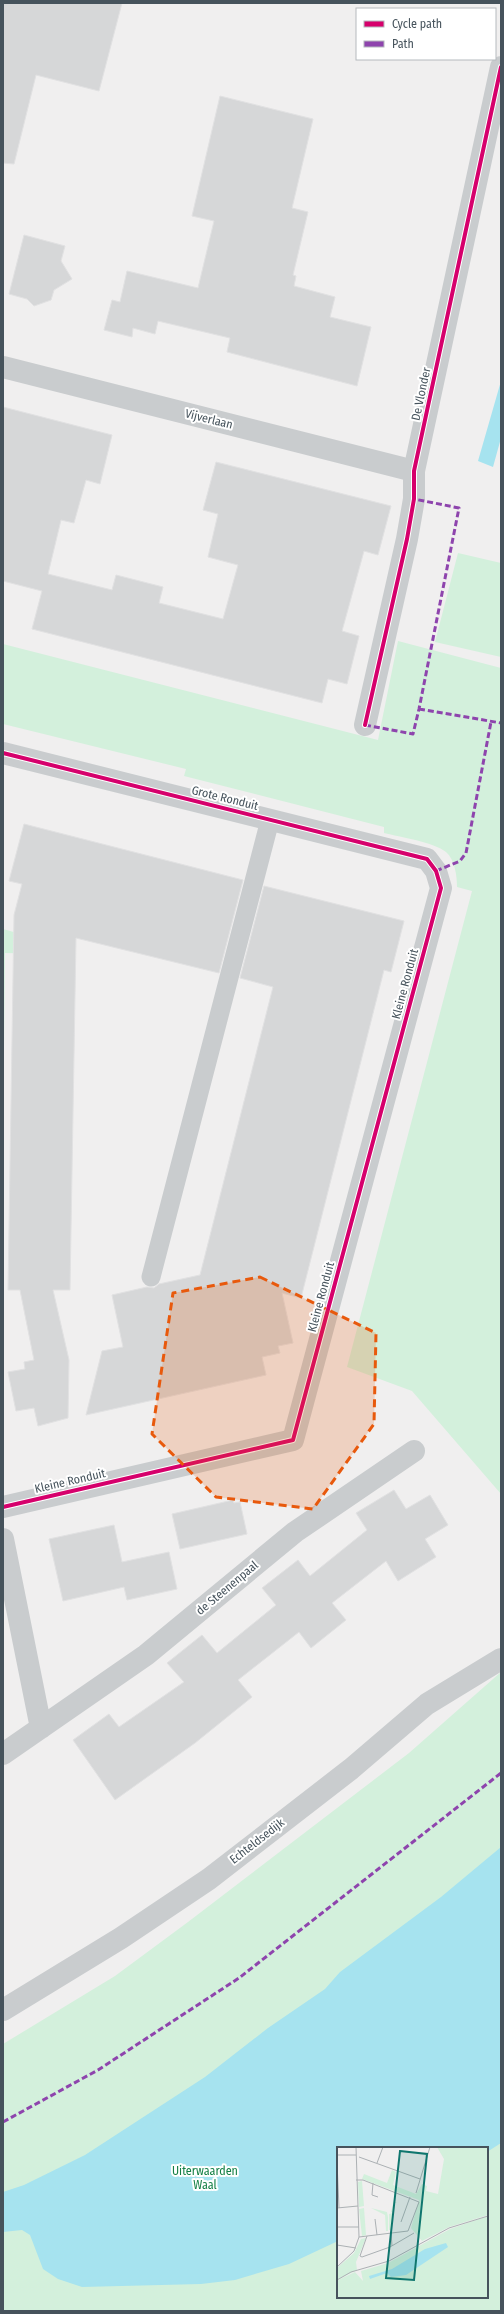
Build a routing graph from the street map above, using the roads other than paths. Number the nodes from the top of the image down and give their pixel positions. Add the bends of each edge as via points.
1 (501, 67) edge
2 (3, 367) edge
3 (414, 471) junction
4 (365, 725) dead end
5 (3, 753) edge
6 (270, 820) junction
7 (436, 871) joint
8 (151, 1277) dead end
9 (414, 1451) dead end
10 (3, 1507) edge
11 (3, 1539) edge
12 (501, 1659) edge
13 (41, 1728) junction
14 (3, 1754) edge
15 (3, 2010) edge

1 - 3 street, De Vlonder
2 - 3 street, Vijverlaan
3 - 4 street, De Vlonder via 414,499 407,539
5 - 6 street, Grote Ronduit
6 - 7 street, Grote Ronduit via 427,859
6 - 8 lane
7 - 10 street, Kleine Ronduit via 441,888 293,1440
9 - 13 street, de Steenenpaal via 295,1532 146,1655
11 - 13 street
12 - 15 street, Echteldsedijk via 427,1704 351,1769 209,1879 121,1938
13 - 14 street, de Steenenpaal

